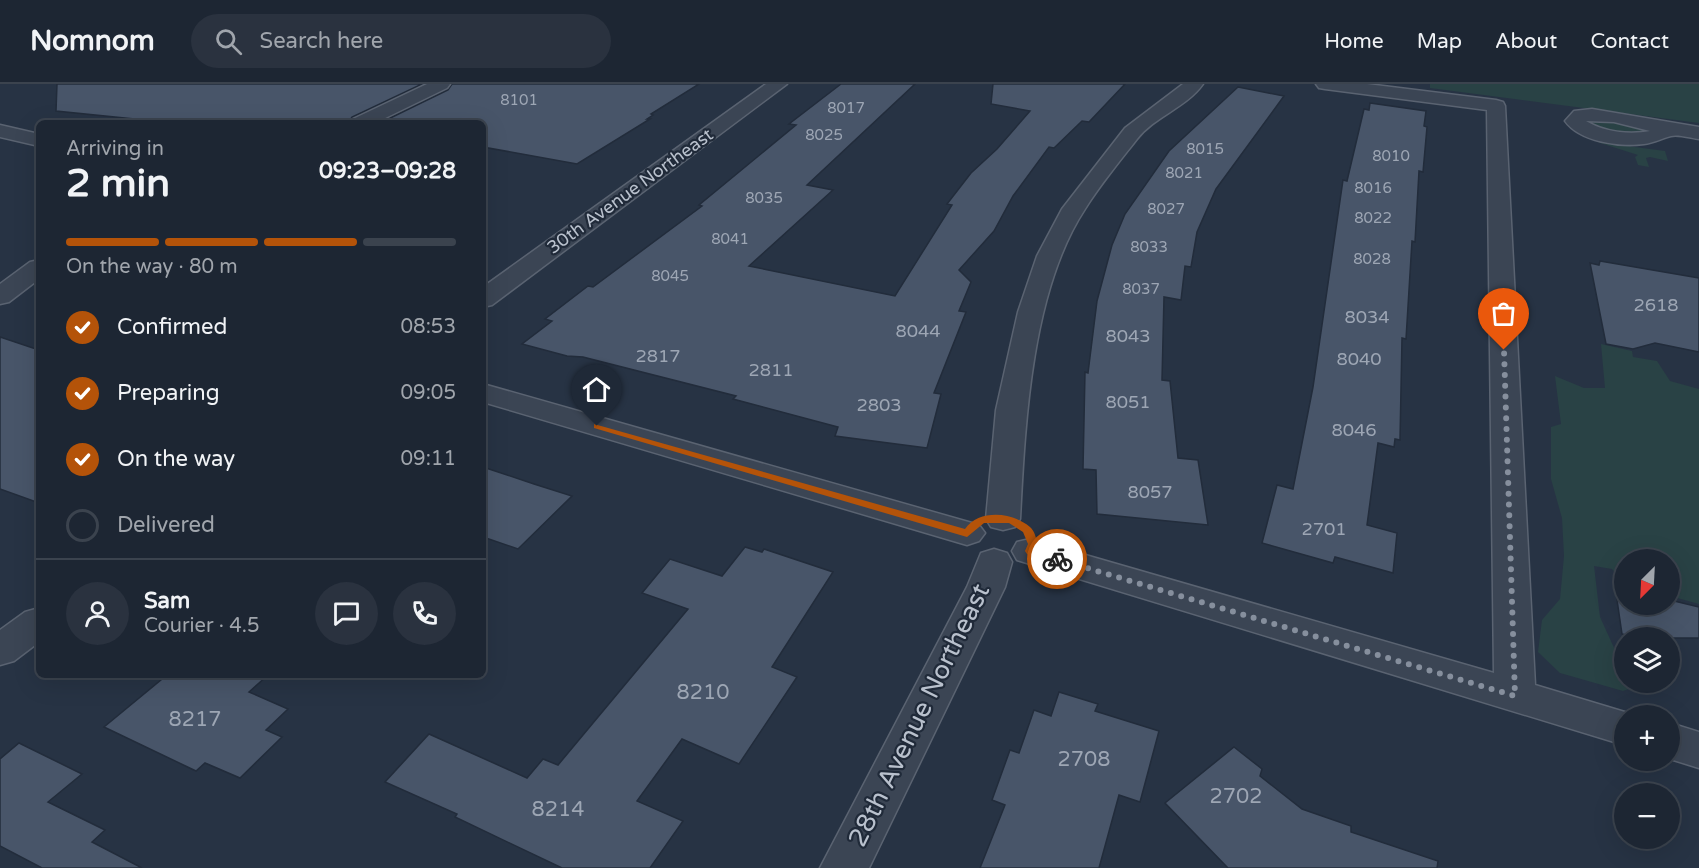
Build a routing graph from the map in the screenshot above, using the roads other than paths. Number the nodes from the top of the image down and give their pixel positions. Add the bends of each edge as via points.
1 (441, 84) edge
2 (778, 84) edge
3 (1194, 84) edge
4 (1326, 84) edge
5 (366, 120) edge
6 (1663, 129) dead end
7 (0, 131) edge
8 (1699, 133) edge
9 (33, 140) edge
10 (36, 269) edge
11 (36, 279) edge
12 (0, 296) edge
13 (486, 297) edge
14 (486, 394) edge
15 (997, 549) junction
16 (36, 624) edge
17 (0, 650) edge
18 (1515, 696) junction
19 (1614, 725) edge
20 (1680, 744) edge
21 (1699, 750) edge
22 (844, 868) edge

1 - 5 street
2 - 13 street, 30th Avenue Northeast
3 - 15 street via 1132,132 1072,209 1049,256 1031,312 1011,410 1003,519 1028,530 1033,544
4 - 18 street via 1496,106
6 - 8 street
7 - 9 street
10 - 12 street
11 - 12 street
14 - 15 street
15 - 18 street
15 - 22 street, 28th Avenue Northeast via 986,587
16 - 17 street
18 - 19 street
20 - 21 street

